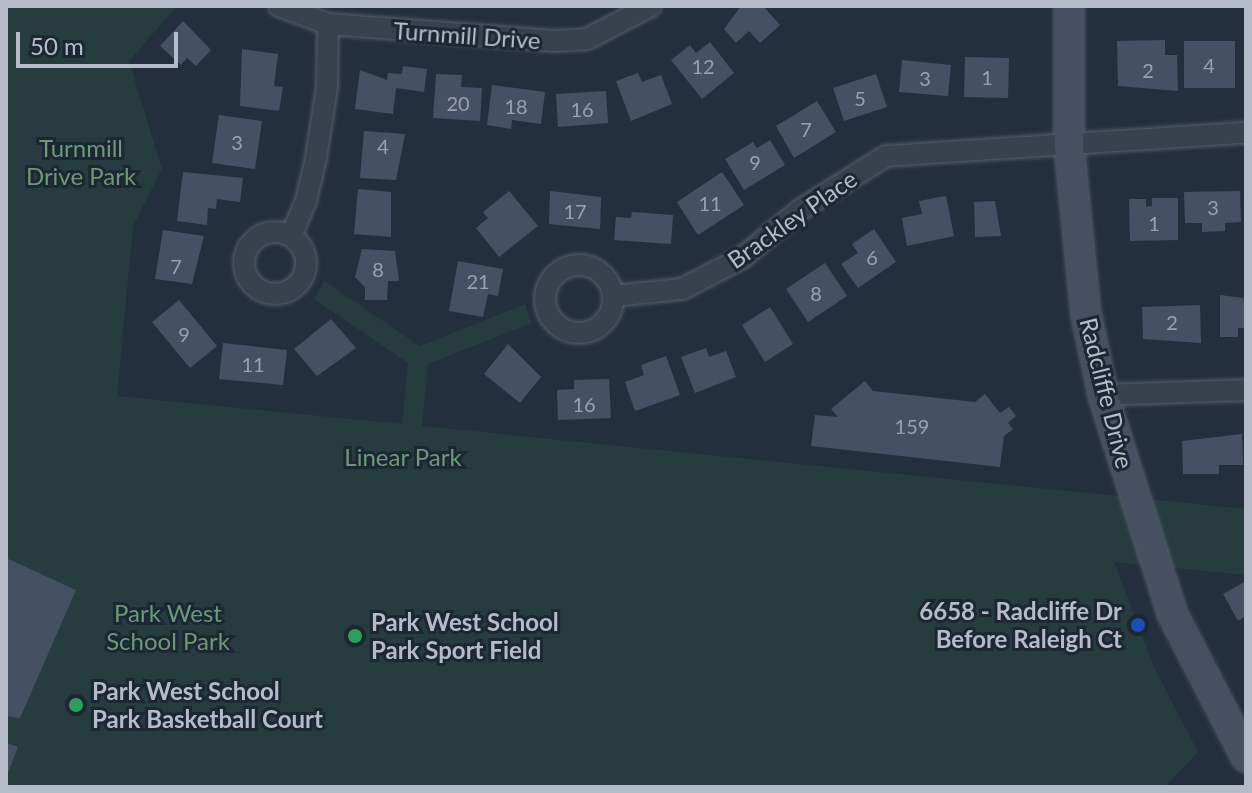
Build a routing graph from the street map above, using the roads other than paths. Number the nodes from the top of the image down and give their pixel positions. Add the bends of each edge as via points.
1 (279, 6) edge
2 (651, 6) edge
3 (1069, 6) edge
4 (328, 24) junction
5 (1246, 133) edge
6 (1069, 145) junction
7 (291, 236) dead end
8 (613, 296) dead end
9 (1246, 390) edge
10 (1103, 395) junction
11 (1246, 757) edge

1 - 4 street, Turnmill Drive
2 - 4 street, Turnmill Drive via 587,39 554,41
3 - 6 street, Radcliffe Drive
4 - 7 street via 327,87 316,158
5 - 6 street, Brackley Place
6 - 8 street, Brackley Place via 886,156 800,210 742,258 682,289
6 - 10 street, Radcliffe Drive via 1086,314
9 - 10 street
10 - 11 street, Radcliffe Drive via 1172,613

